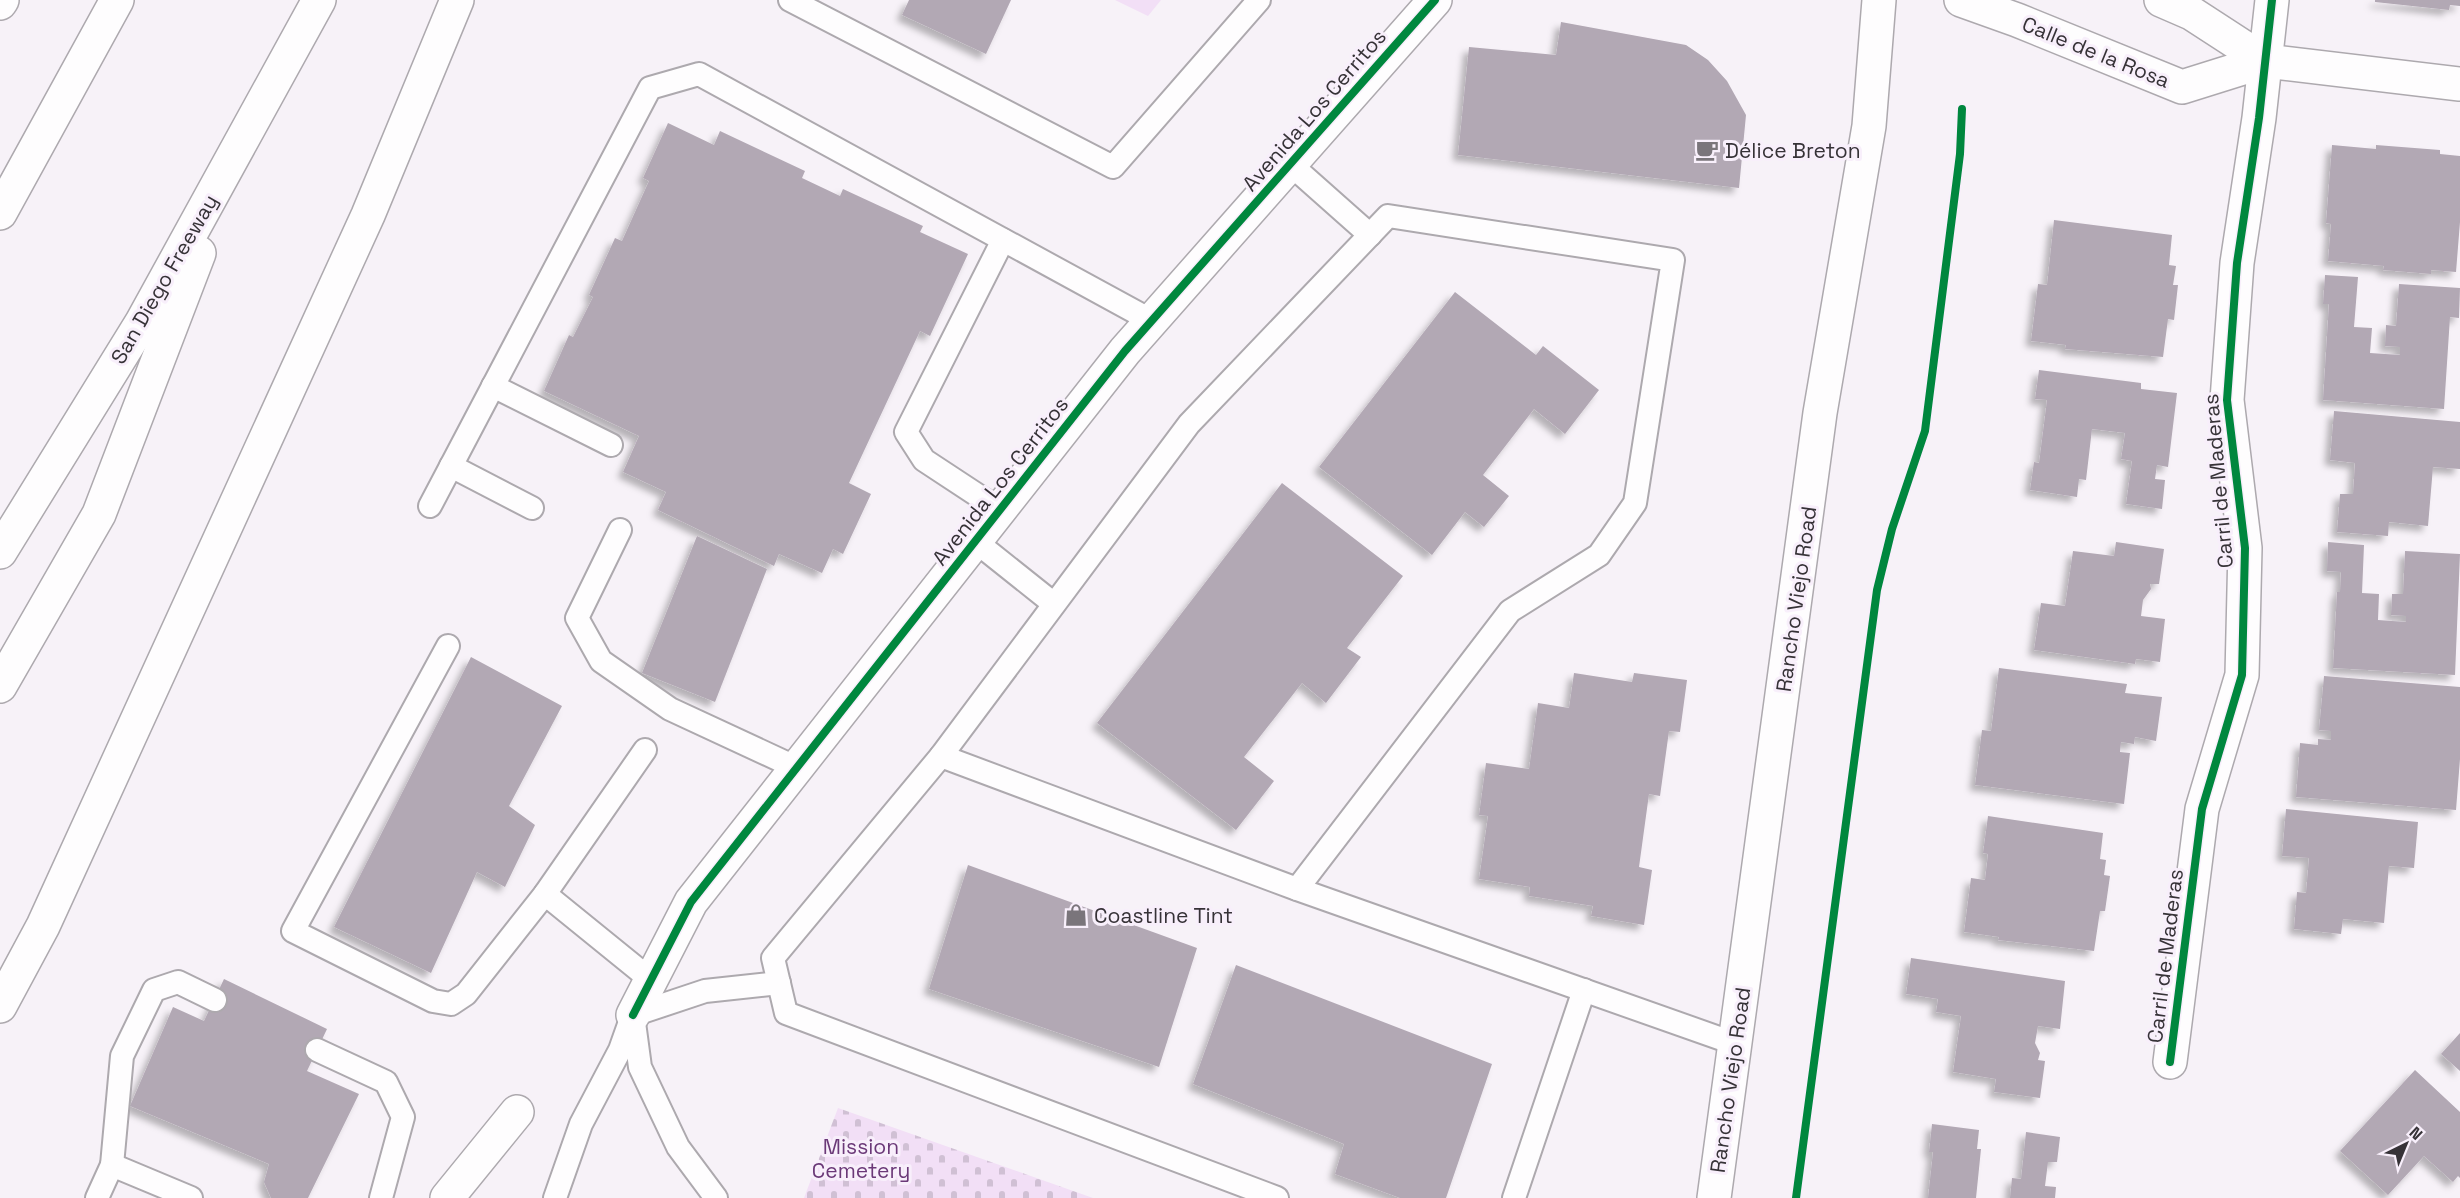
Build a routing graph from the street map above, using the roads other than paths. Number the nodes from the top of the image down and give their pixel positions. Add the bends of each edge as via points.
1 (117, 0) edge
2 (319, 0) edge
3 (457, 0) edge
4 (790, 0) edge
5 (1259, 0) edge
6 (1435, 0) edge
7 (1879, 0) edge
8 (1961, 0) edge
9 (2161, 0) edge
10 (2272, 0) edge
11 (2265, 61) junction
12 (2460, 84) edge
13 (242, 141) junction
14 (1290, 164) junction
15 (0, 213) edge
16 (1370, 235) junction
17 (1003, 240) junction
18 (1152, 321) junction
19 (493, 387) junction
20 (611, 445) dead end
21 (451, 466) junction
22 (430, 506) dead end
23 (532, 508) dead end
24 (1000, 510) junction
25 (620, 530) dead end
26 (975, 541) junction
27 (0, 552) edge
28 (1054, 604) junction
29 (448, 646) dead end
30 (0, 686) edge
31 (645, 750) dead end
32 (941, 756) junction
33 (797, 768) junction
34 (1297, 889) junction
35 (545, 894) junction
36 (651, 980) junction
37 (779, 983) junction
38 (1584, 990) junction
39 (215, 1000) dead end
40 (0, 1006) edge
41 (633, 1015) junction
42 (1736, 1044) junction
43 (317, 1050) dead end
44 (2170, 1062) dead end
45 (517, 1112) dead end
46 (112, 1165) junction
47 (97, 1198) edge
48 (192, 1198) edge
49 (381, 1198) edge
50 (447, 1198) edge
51 (555, 1198) edge
52 (716, 1198) edge
53 (1277, 1198) edge
54 (1514, 1198) edge
55 (1714, 1198) edge

1 - 15 main road
2 - 13 main road, San Diego Freeway
3 - 40 main road via 353,247 43,926
4 - 5 lane via 1113,167
6 - 14 main road, Avenida Los Cerritos
7 - 42 main road, Rancho Viejo Road via 1869,126 1820,413
8 - 11 main road, Calle de la Rosa via 2182,87
9 - 11 main road, Calle de la Rosa via 2191,13
10 - 11 main road, Carril de Maderas
11 - 12 main road, Calle de la Rosa
11 - 44 main road, Carril de Maderas via 2237,263 2227,400 2245,548 2242,675 2202,809
13 - 27 main road, San Diego Freeway via 142,322
13 - 30 main road via 99,514
14 - 16 lane
14 - 18 main road, Avenida Los Cerritos
16 - 28 lane via 1189,424
16 - 34 lane via 1388,216 1673,260 1635,503 1599,555 1510,610
17 - 18 lane
17 - 19 lane via 699,74 650,88
17 - 24 lane via 906,432 924,460
18 - 24 main road, Avenida Los Cerritos
19 - 20 lane
19 - 21 lane
21 - 22 lane
21 - 23 lane
24 - 26 main road, Avenida Los Cerritos
25 - 33 lane via 577,618 601,661 670,709
26 - 28 lane
26 - 33 main road, Avenida Los Cerritos
28 - 32 lane
29 - 35 lane via 293,931 434,1001 451,1004 466,994
31 - 35 lane
32 - 34 lane
32 - 37 lane via 773,958
33 - 36 main road, Avenida Los Cerritos via 692,902
34 - 38 lane
35 - 36 lane
36 - 41 main road, Avenida Los Cerritos
37 - 41 lane via 705,991
37 - 53 lane via 786,1013
38 - 42 lane
38 - 54 lane
39 - 46 lane via 178,982 154,990 122,1056
41 - 51 lane via 620,1050 581,1124
41 - 52 lane via 640,1067 678,1147
42 - 55 main road, Rancho Viejo Road
43 - 49 lane via 386,1082 403,1117
45 - 50 main road
46 - 47 lane
46 - 48 lane

